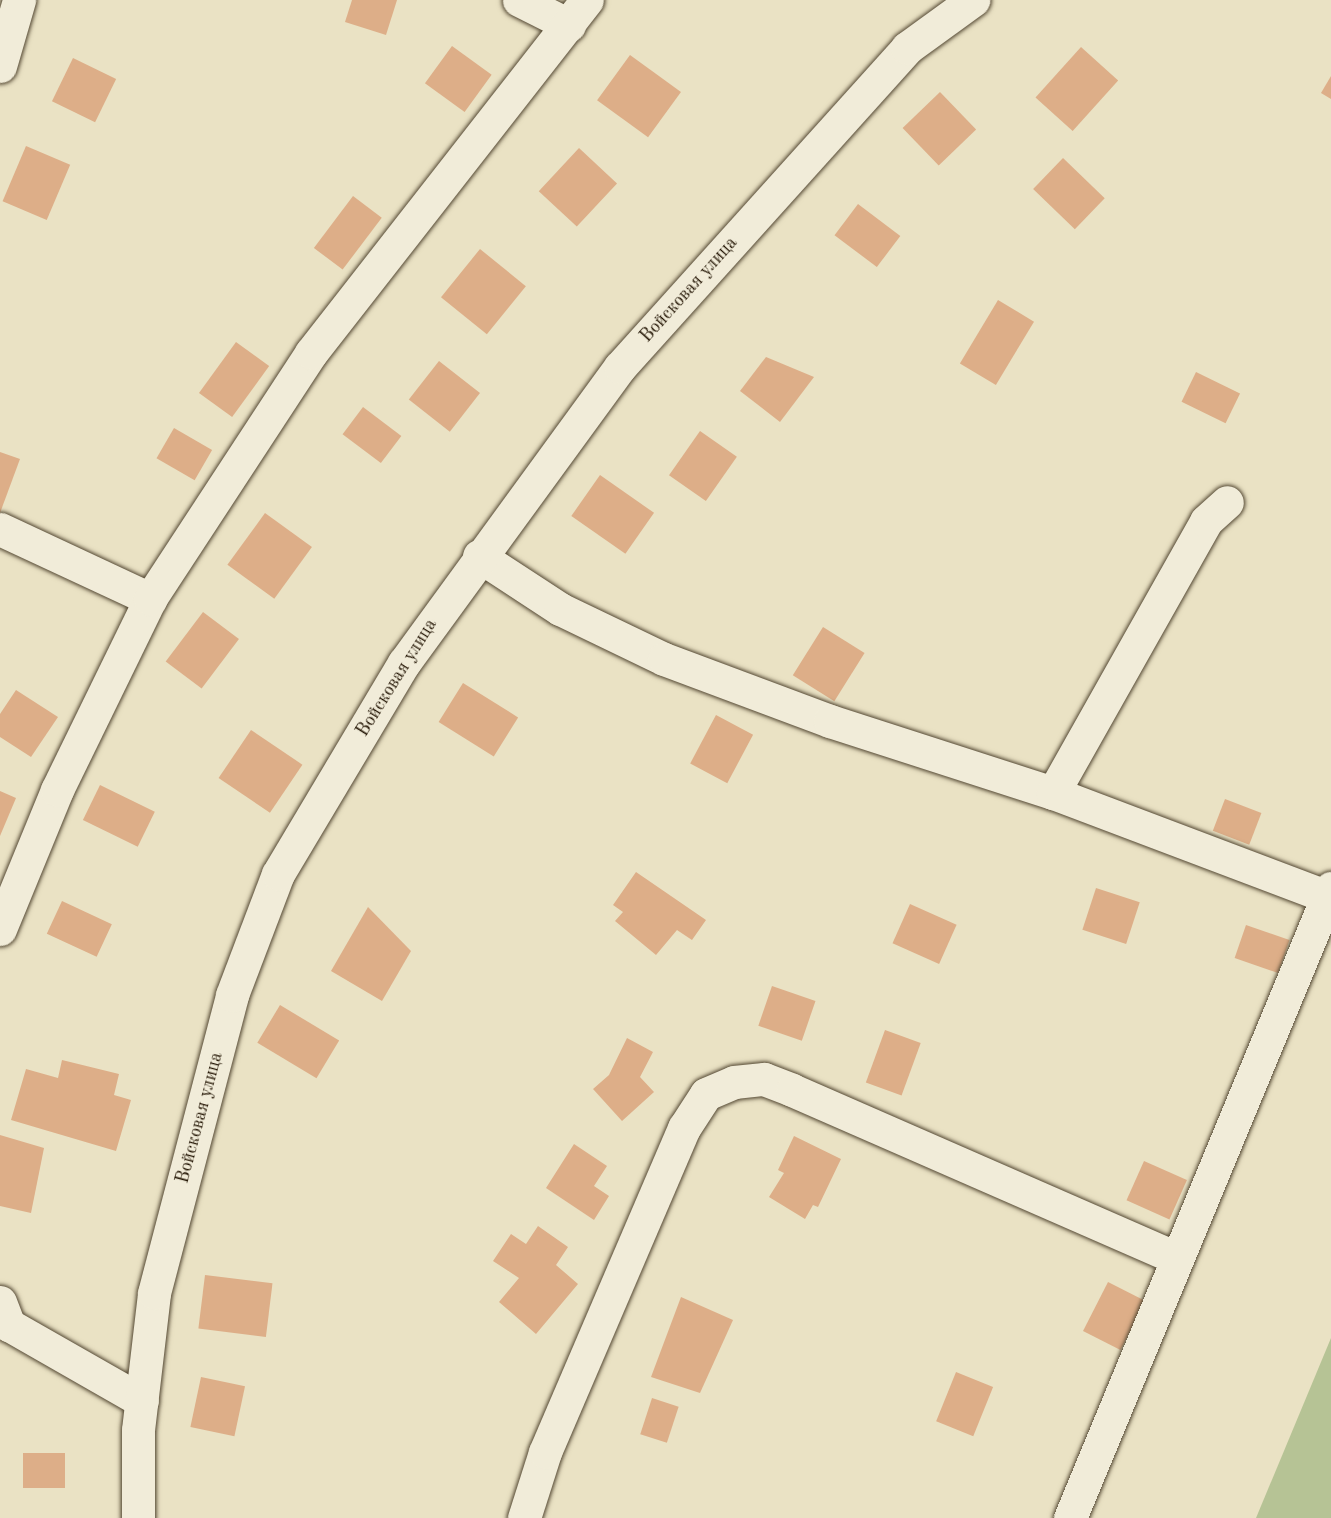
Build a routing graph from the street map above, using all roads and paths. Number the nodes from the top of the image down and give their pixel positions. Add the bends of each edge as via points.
1 (19, 0) edge
2 (519, 0) edge
3 (973, 0) edge
4 (578, 12) edge
5 (0, 66) edge
6 (1227, 501) dead end
7 (0, 530) edge
8 (479, 556) junction
9 (150, 599) junction
10 (1053, 793) junction
11 (1330, 894) edge
12 (0, 929) edge
13 (1174, 1257) junction
14 (0, 1302) edge
15 (142, 1401) junction
16 (138, 1518) edge
17 (524, 1518) edge
18 (1070, 1518) edge

1 - 5 street
2 - 4 street
3 - 8 street, Войсковая улица via 907,48 628,358
4 - 9 street via 311,353
6 - 10 street via 1206,521
7 - 9 street
8 - 10 street via 560,609 664,659 830,721
8 - 15 street, Войсковая улица via 404,663 278,874 232,995 154,1293
9 - 12 street via 57,789
10 - 11 street
11 - 13 street
13 - 17 street via 783,1086 764,1079 734,1082 706,1094 684,1128 545,1452
13 - 18 street
14 - 15 street via 9,1325
15 - 16 street, Войсковая улица

